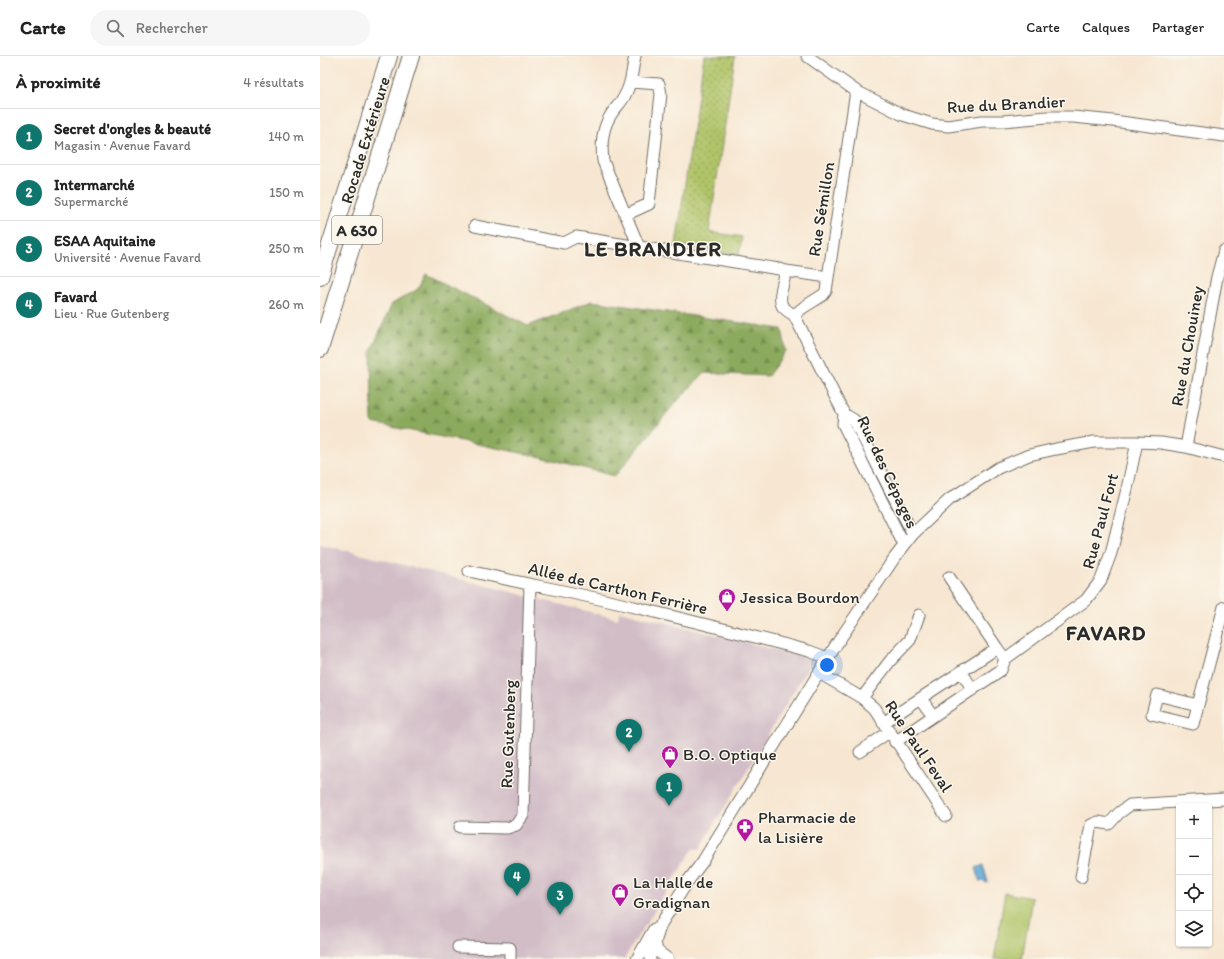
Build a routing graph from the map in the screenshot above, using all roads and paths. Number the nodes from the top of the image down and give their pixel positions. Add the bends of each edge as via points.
1 (379, 56) edge
2 (389, 56) edge
3 (411, 56) edge
4 (423, 56) edge
5 (635, 56) edge
6 (807, 56) edge
7 (630, 82) junction
8 (856, 91) junction
9 (375, 102) junction
10 (394, 112) junction
11 (1224, 136) edge
12 (626, 215) junction
13 (476, 226) dead end
14 (639, 246) junction
15 (1224, 251) edge
16 (786, 271) junction
17 (828, 277) junction
18 (320, 278) edge
19 (794, 315) junction
20 (320, 349) edge
21 (844, 414) junction
22 (1137, 442) junction
23 (1186, 447) junction
24 (1224, 457) edge
25 (913, 534) junction
26 (904, 545) junction
27 (469, 571) dead end
28 (949, 577) dead end
29 (530, 585) junction
30 (1224, 607) edge
31 (919, 615) dead end
32 (997, 648) junction
33 (828, 658) junction
34 (1005, 659) junction
35 (961, 671) junction
36 (819, 673) junction
37 (973, 690) junction
38 (862, 698) junction
39 (921, 698) junction
40 (1198, 705) dead end
41 (933, 716) junction
42 (889, 732) junction
43 (860, 752) dead end
44 (1224, 799) edge
45 (946, 816) dead end
46 (460, 827) dead end
47 (1081, 877) dead end
48 (661, 924) junction
49 (648, 941) junction
50 (458, 947) dead end
51 (510, 959) edge
52 (637, 959) edge
53 (650, 959) edge
54 (668, 959) edge

1 - 9 highway
2 - 9 highway, A 630
3 - 10 highway, Rocade Extérieure / A 630
4 - 10 highway via 413,88
5 - 7 street
6 - 8 street, Rue du Brandier
7 - 12 street via 625,96 606,124 601,148 603,161
7 - 12 street via 659,84 661,94 649,204
8 - 11 street, Rue du Brandier via 903,115 948,126 982,121 1073,117
8 - 17 street, Rue Sémillon
9 - 18 highway, A 630
10 - 20 highway, Rocade Extérieure / A 630
12 - 14 street
13 - 14 street via 564,243 576,237
14 - 16 street
15 - 23 street, Rue du Chouiney
16 - 17 street
16 - 19 street, Rue des Cépages via 782,286 782,306
17 - 19 street, Rue Sémillon via 823,295
19 - 21 street, Rue des Cépages
21 - 25 street, Rue des Cépages via 854,420
21 - 26 street, Rue des Cépages via 843,424
22 - 23 street
22 - 25 street via 1094,442 1029,455 998,468 950,499
22 - 34 street, Rue Paul Fort via 1113,546 1101,580 1086,600
23 - 24 street
25 - 26 street
26 - 33 street
27 - 29 street, Allée de Carthon Ferrière
28 - 32 street
29 - 33 street, Allée de Carthon Ferrière via 638,608
29 - 46 street, Rue Gutenberg via 523,815 516,825 507,828
30 - 40 street
31 - 38 street via 910,640 890,661
32 - 34 street
32 - 35 street
33 - 36 street
34 - 37 street, Rue Paul Fort via 1001,670
35 - 37 street
35 - 39 street
36 - 38 street, Rue Paul Feval
36 - 48 street via 728,822
37 - 41 street, Rue Paul Fort
38 - 42 street, Rue Paul Feval via 874,708
39 - 41 street
39 - 42 street
41 - 42 street, Rue Paul Fort
42 - 43 street
42 - 45 street, Rue Paul Feval
44 - 47 street via 1130,805 1109,824 1098,822 1091,825
48 - 49 street via 654,928
48 - 54 street via 655,942 657,951
49 - 52 street
49 - 53 street
50 - 51 street via 510,948

